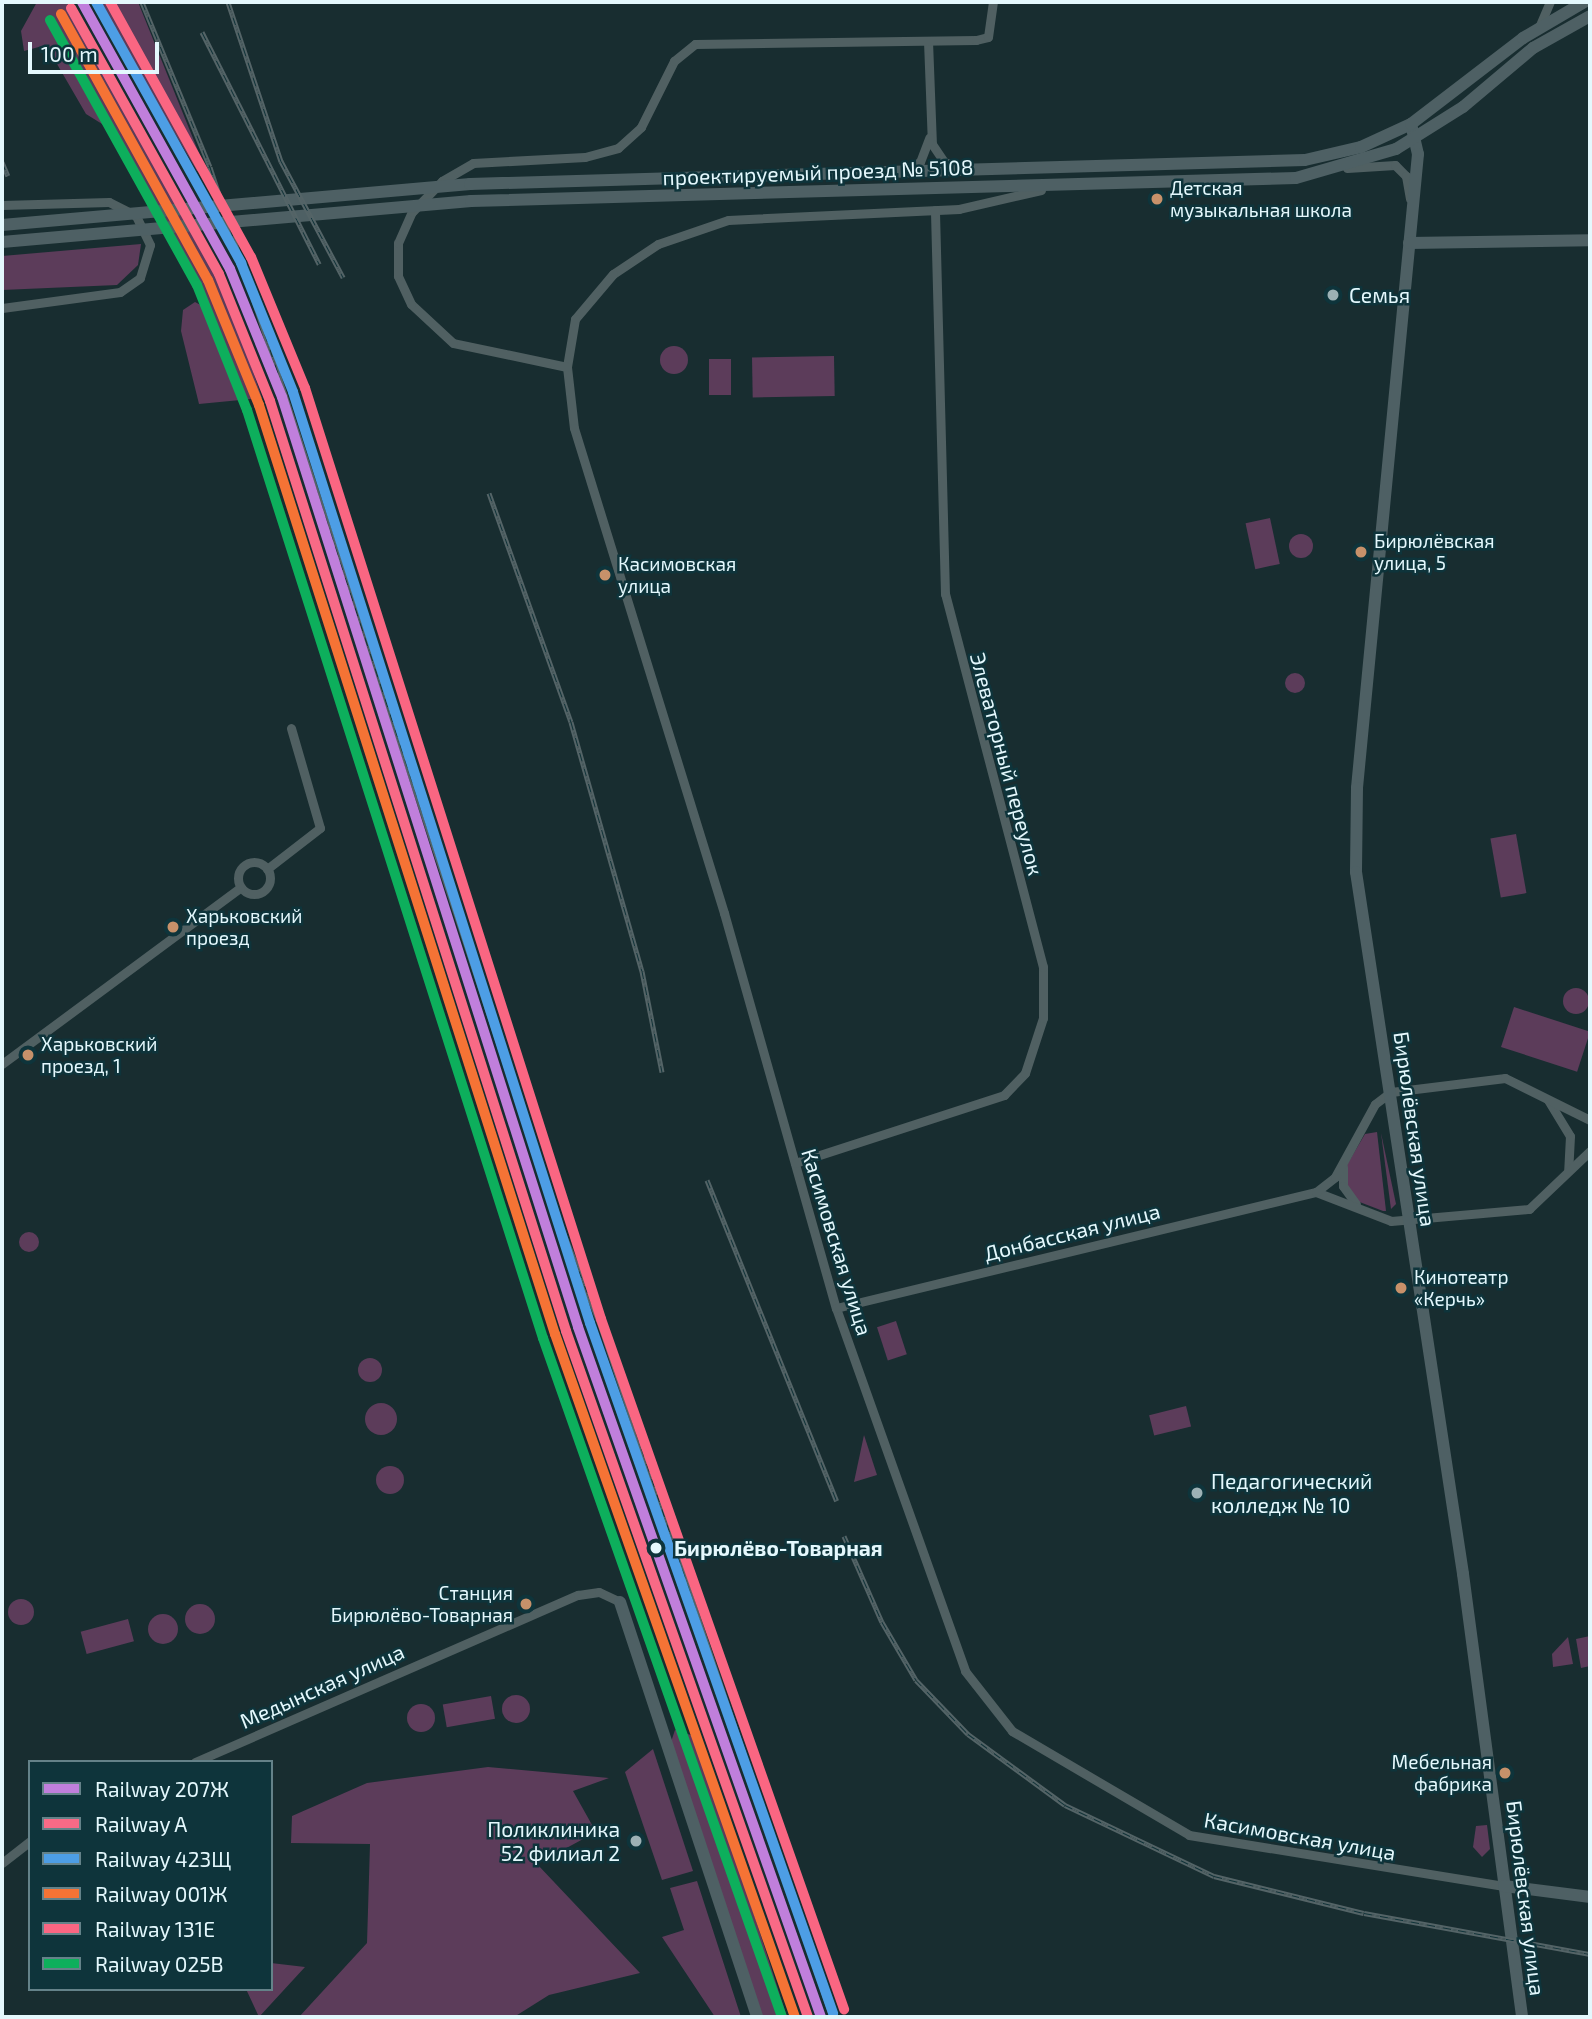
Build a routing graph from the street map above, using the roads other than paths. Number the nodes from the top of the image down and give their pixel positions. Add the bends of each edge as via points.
1 (993, 2) edge
2 (1550, 2) edge
3 (1581, 2) edge
4 (1587, 18) edge
5 (1538, 28) junction
6 (928, 41) junction
7 (1411, 124) junction
8 (930, 136) junction
9 (1418, 136) junction
10 (1335, 170) junction
11 (980, 171) junction
12 (884, 173) junction
13 (1065, 186) junction
14 (2, 205) edge
15 (935, 210) junction
16 (1412, 215) junction
17 (2, 225) edge
18 (1590, 240) edge
19 (2, 242) edge
20 (1409, 243) junction
21 (2, 308) edge
22 (567, 367) junction
23 (291, 728) dead end
24 (267, 869) junction
25 (240, 888) junction
26 (2, 1064) edge
27 (1391, 1092) junction
28 (1546, 1098) junction
29 (1590, 1120) edge
30 (1590, 1151) edge
31 (1345, 1158) junction
32 (796, 1163) junction
33 (1567, 1172) junction
34 (1316, 1192) junction
35 (1362, 1209) junction
36 (1409, 1222) junction
37 (836, 1308) junction
38 (620, 1602) joint
39 (199, 1760) edge
40 (28, 1843) edge
41 (2, 1863) edge
42 (1504, 1886) junction
43 (1590, 1897) edge
44 (757, 2017) edge
45 (1522, 2017) edge

1 - 6 street via 988,37
2 - 5 street
3 - 4 street
3 - 5 main road, проектируемый проезд № 5108
4 - 9 main road, проектируемый проезд № 5108 via 1532,48
5 - 7 main road, проектируемый проезд № 5108
6 - 8 street
6 - 22 street via 695,44 674,61 641,127 618,148 585,157 473,163 442,181 412,212 398,243 398,275 411,304 453,343
7 - 9 main road
7 - 11 main road, проектируемый проезд № 5108 via 1361,147 1275,164
8 - 11 street via 944,162
8 - 12 street via 917,165
9 - 10 main road, проектируемый проезд № 5108
9 - 16 main road, Бирюлёвская улица
10 - 13 main road, проектируемый проезд № 5108 via 1274,180
10 - 16 street via 1382,163 1398,167
11 - 12 main road, проектируемый проезд № 5108
12 - 17 main road, проектируемый проезд № 5108 via 470,184
13 - 15 street, Касимовская улица
13 - 19 main road, проектируемый проезд № 5108 via 471,201
14 - 21 street via 115,204 141,223 149,254 140,278 120,292
15 - 22 street, Касимовская улица via 728,220 688,231 631,260 584,303
15 - 32 street, Элеваторный переулок via 945,594 1043,967 1043,1018 1025,1073 1004,1095
16 - 20 main road, Бирюлёвская улица
18 - 20 main road
20 - 27 main road, Бирюлёвская улица via 1357,788 1356,872
22 - 32 street, Касимовская улица via 589,483
23 - 24 street via 320,828
24 - 25 street via 263,891
24 - 25 street via 244,864 237,876
25 - 26 street
27 - 28 street via 1505,1078
27 - 31 street via 1375,1104
27 - 36 main road, Бирюлёвская улица
28 - 29 street
28 - 33 street via 1570,1136
30 - 33 street
31 - 34 street via 1330,1184
31 - 35 street via 1343,1186
32 - 37 street, Касимовская улица
33 - 36 street via 1529,1209
34 - 35 street
34 - 37 street, Донбасская улица
35 - 36 street
36 - 42 main road, Бирюлёвская улица
37 - 42 street, Касимовская улица via 965,1671 1012,1731 1189,1835
38 - 39 street, Медынская улица via 599,1592 578,1595
38 - 44 main road
40 - 41 street
42 - 43 main road
42 - 45 main road, Бирюлёвская улица

